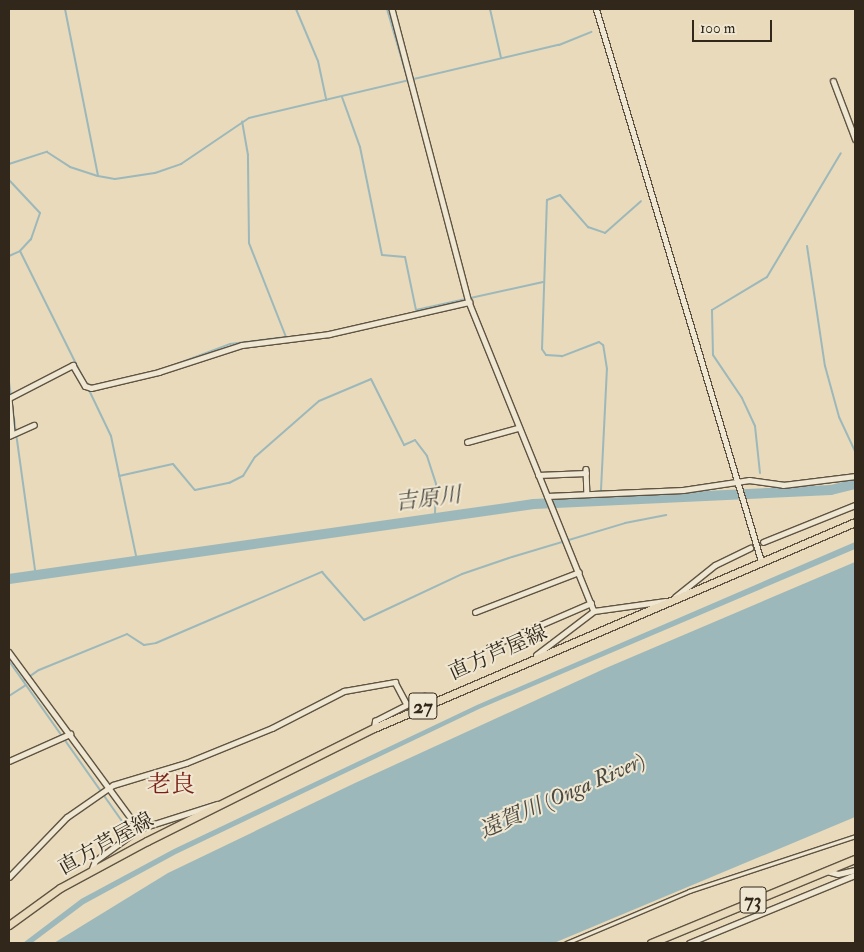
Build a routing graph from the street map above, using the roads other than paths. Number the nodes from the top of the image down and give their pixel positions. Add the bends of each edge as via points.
1 (392, 9) edge
2 (596, 9) edge
3 (833, 81) dead end
4 (855, 138) edge
5 (469, 302) junction
6 (9, 398) edge
7 (34, 425) dead end
8 (518, 428) junction
9 (10, 434) edge
10 (467, 442) dead end
11 (538, 475) junction
12 (855, 476) edge
13 (738, 483) junction
14 (587, 494) junction
15 (547, 496) junction
16 (855, 505) edge
17 (855, 522) edge
18 (764, 542) dead end
19 (750, 548) dead end
20 (761, 561) junction
21 (579, 572) junction
22 (675, 597) junction
23 (665, 601) junction
24 (591, 603) junction
25 (594, 611) junction
26 (475, 612) dead end
27 (489, 647) dead end
28 (9, 652) edge
29 (536, 655) junction
30 (424, 696) dead end
31 (406, 704) junction
32 (374, 728) junction
33 (70, 734) junction
34 (9, 761) edge
35 (106, 788) junction
36 (217, 804) junction
37 (140, 829) junction
38 (855, 836) edge
39 (855, 859) edge
40 (827, 870) junction
41 (855, 870) edge
42 (91, 871) junction
43 (855, 875) edge
44 (9, 877) edge
45 (9, 925) edge
46 (566, 943) edge
47 (652, 943) edge
48 (689, 943) edge

1 - 5 street
2 - 13 street
3 - 4 street
5 - 6 street via 329,334 235,346 159,372 92,388 84,386 73,364
5 - 8 street
6 - 9 street
7 - 9 street
8 - 10 street
8 - 11 street
11 - 14 street via 586,471
11 - 15 street
12 - 13 street via 783,485
13 - 14 street via 683,490
13 - 20 street
14 - 15 street
15 - 21 street
16 - 18 street
17 - 20 main road, 直方芦屋線 / 27
19 - 22 street via 715,565
20 - 22 main road, 直方芦屋線 / 27
21 - 24 street
21 - 26 street
22 - 23 main road, 直方芦屋線 / 27
23 - 25 street
23 - 29 main road, 直方芦屋線 / 27
24 - 25 street
24 - 27 street
25 - 29 street
28 - 33 street
29 - 32 main road, 直方芦屋線 / 27
30 - 31 street
31 - 32 street via 375,721
31 - 35 street via 395,682 344,691 272,728 186,763
32 - 36 main road, 直方芦屋線 / 27
33 - 34 street
33 - 35 street
35 - 37 street
35 - 44 street via 67,817
36 - 37 street
36 - 42 main road, 直方芦屋線 / 27
37 - 42 street via 95,861
38 - 46 street via 689,891
39 - 40 main road, 73
40 - 41 street via 838,874
40 - 47 main road, 73
42 - 45 main road, 直方芦屋線 / 27
43 - 48 street

